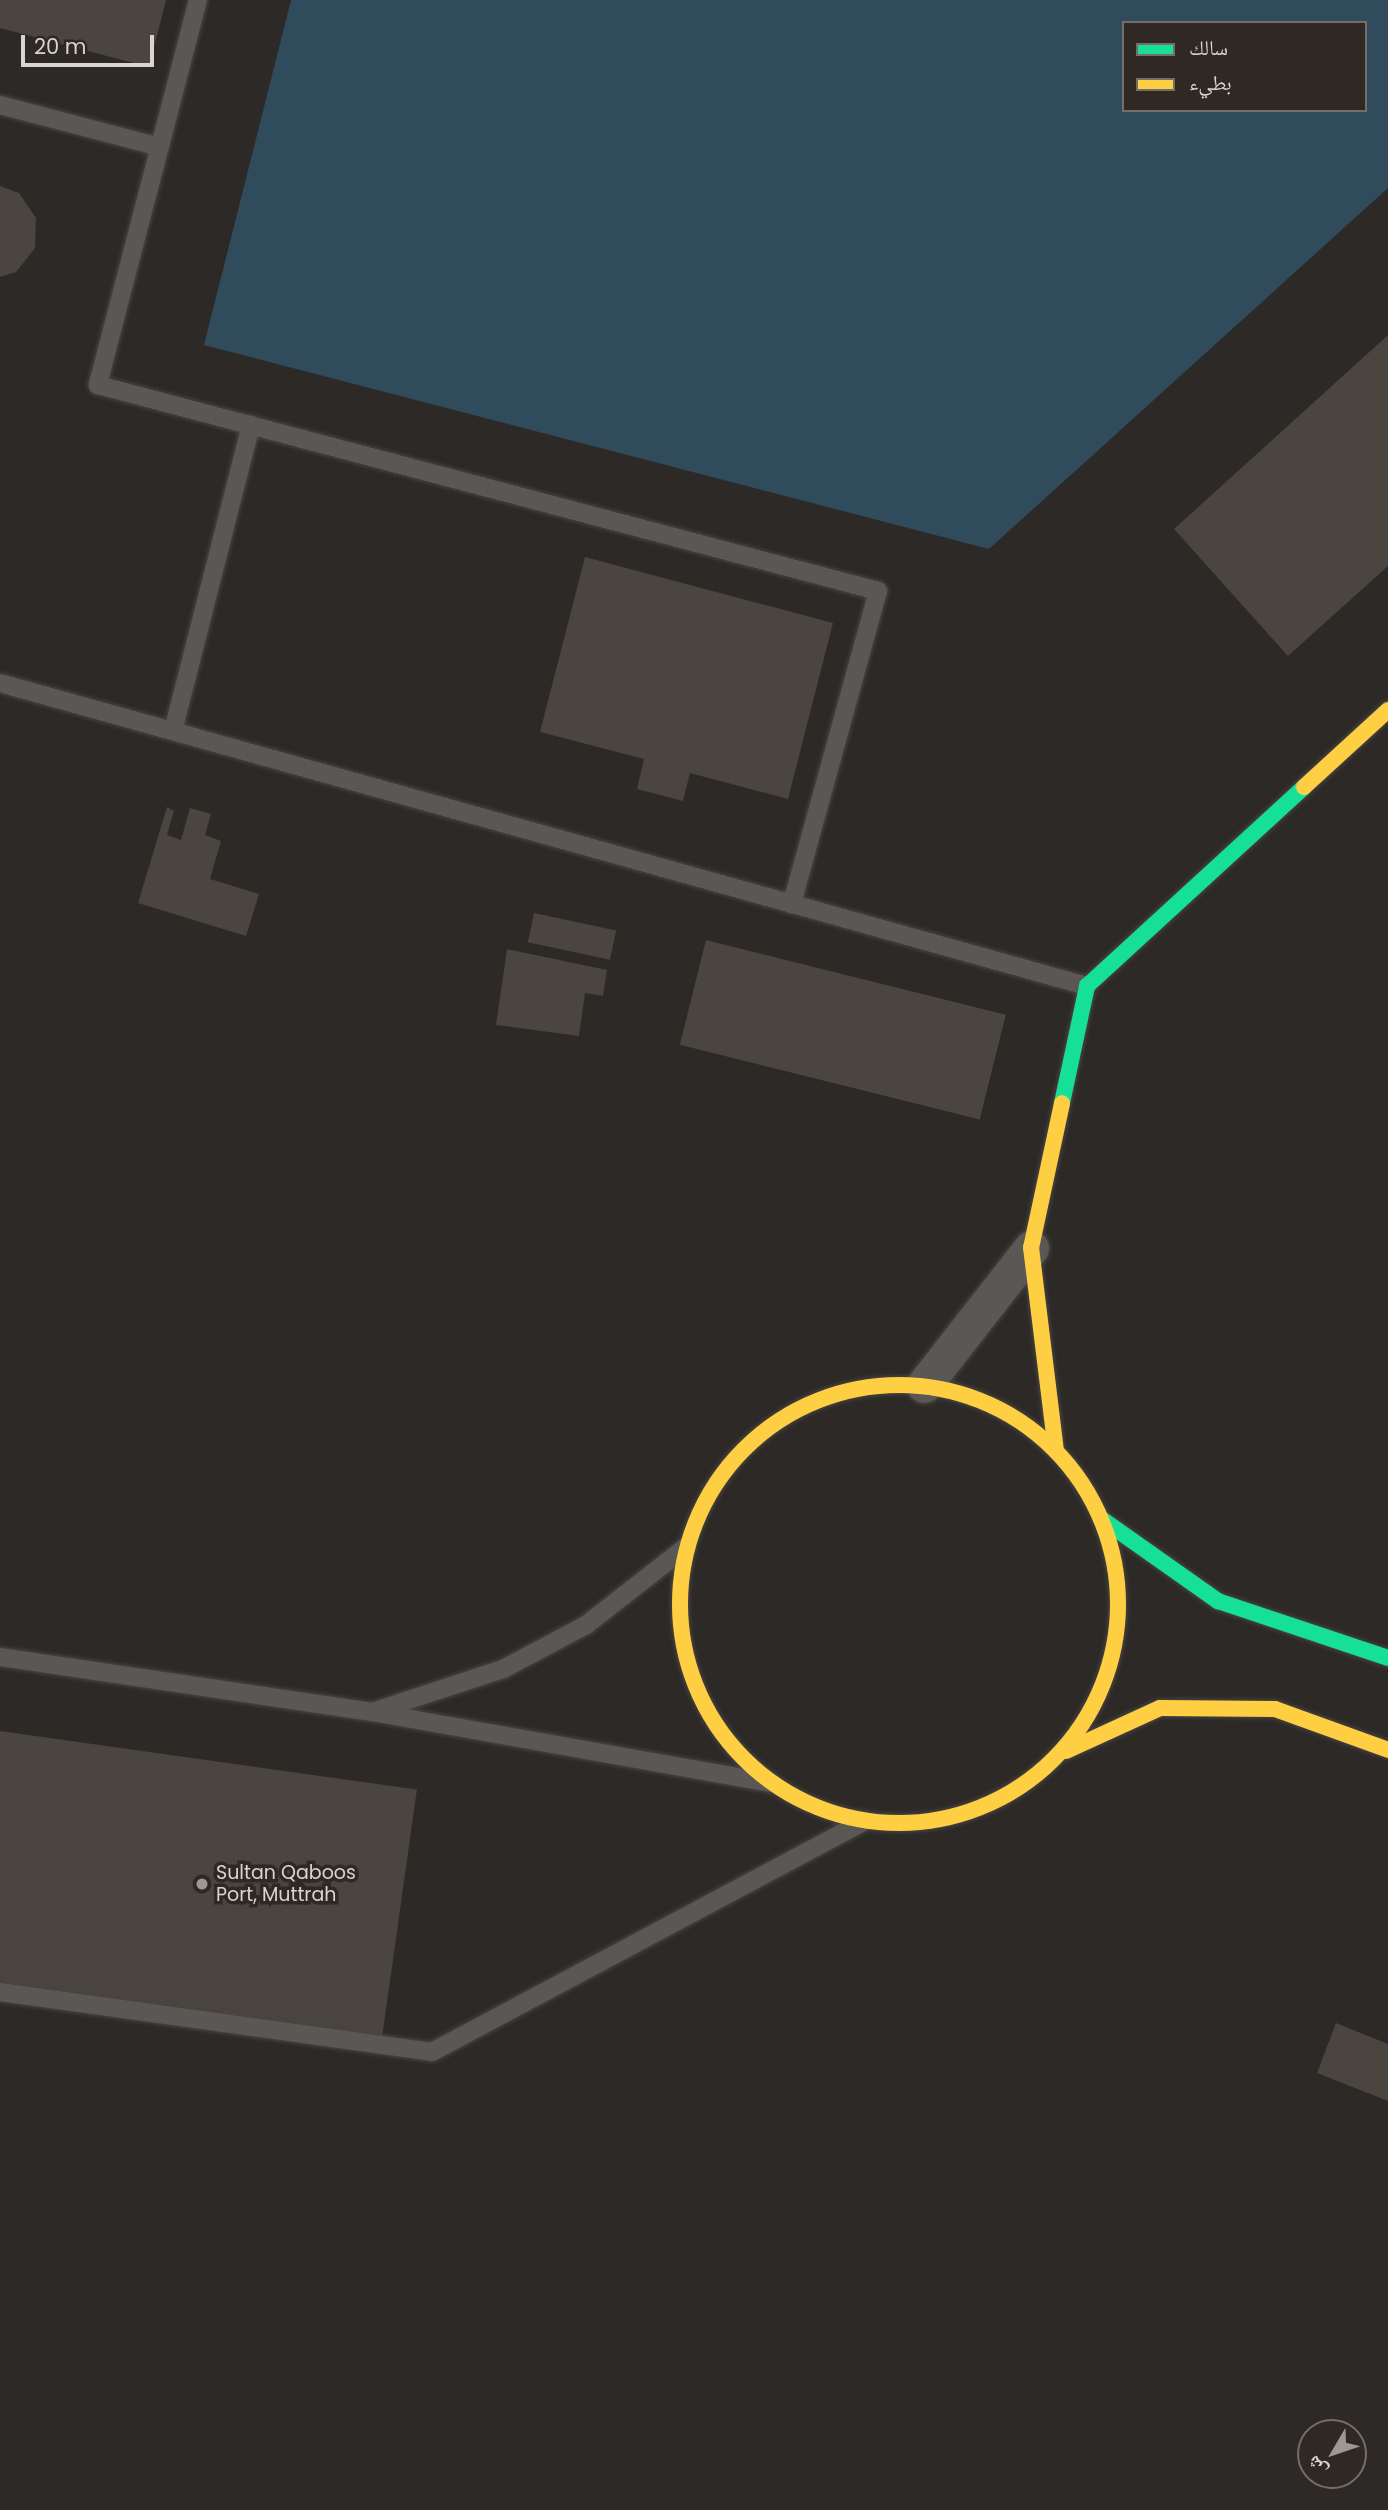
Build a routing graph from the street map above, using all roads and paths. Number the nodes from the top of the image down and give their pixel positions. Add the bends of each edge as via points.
1 (198, 0) edge
2 (0, 105) edge
3 (160, 147) junction
4 (251, 425) junction
5 (0, 683) edge
6 (1388, 710) edge
7 (173, 731) junction
8 (792, 904) junction
9 (1087, 985) junction
10 (1031, 1248) junction
11 (924, 1385) junction
12 (1056, 1451) junction
13 (1104, 1520) junction
14 (687, 1546) junction
15 (0, 1657) edge
16 (1388, 1658) edge
17 (372, 1712) junction
18 (1388, 1750) edge
19 (1054, 1757) junction
20 (772, 1783) junction
21 (865, 1821) junction
22 (0, 1992) edge

1 - 3 lane
2 - 3 lane
3 - 4 lane via 98,385
4 - 7 lane
4 - 8 lane via 877,591
5 - 7 lane
6 - 9 street
7 - 8 lane
8 - 9 lane
9 - 10 street
10 - 11 street
10 - 12 street
11 - 12 street via 971,1396 1018,1418
11 - 14 street via 863,1386 795,1409 734,1457 700,1510
12 - 13 street
13 - 16 street via 1218,1601
13 - 19 street via 1119,1588 1118,1635 1092,1712
14 - 17 lane via 586,1625 503,1669
14 - 20 street via 680,1588 681,1629 699,1693 725,1738
15 - 17 lane
17 - 20 lane
18 - 19 street via 1275,1709 1160,1708
19 - 21 street via 1033,1779 982,1808 942,1820
20 - 21 street via 820,1809
21 - 22 lane via 432,2052

